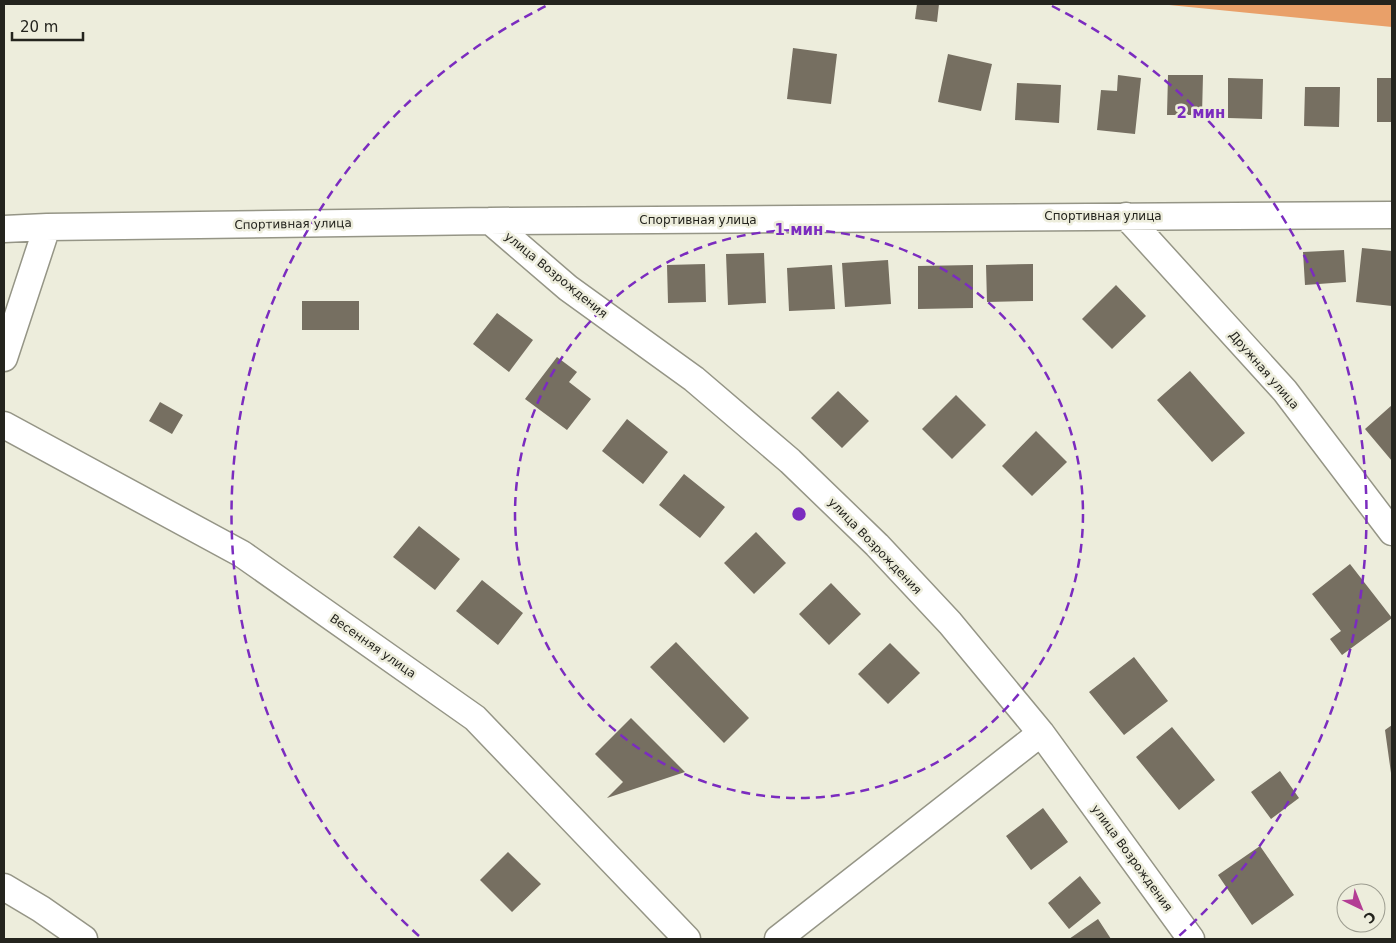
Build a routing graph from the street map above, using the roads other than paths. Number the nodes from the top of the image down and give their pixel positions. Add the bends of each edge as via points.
1 (1392, 214) edge
2 (1126, 216) junction
3 (490, 221) junction
4 (47, 227) junction
5 (4, 229) edge
6 (4, 358) edge
7 (4, 425) edge
8 (1392, 532) edge
9 (1041, 732) junction
10 (4, 886) edge
11 (84, 939) edge
12 (687, 939) edge
13 (778, 939) edge
14 (1191, 939) edge

1 - 2 street, Спортивная улица
2 - 3 street, Спортивная улица
2 - 8 street, Дружная улица via 1285,391
3 - 4 street, Спортивная улица
3 - 9 street, улица Возрождения via 568,288 694,379 790,461 877,545 950,623
4 - 5 street, Спортивная улица
4 - 6 street
7 - 12 street, Весенняя улица via 242,554 475,718
9 - 13 street
9 - 14 street, улица Возрождения
10 - 11 street

